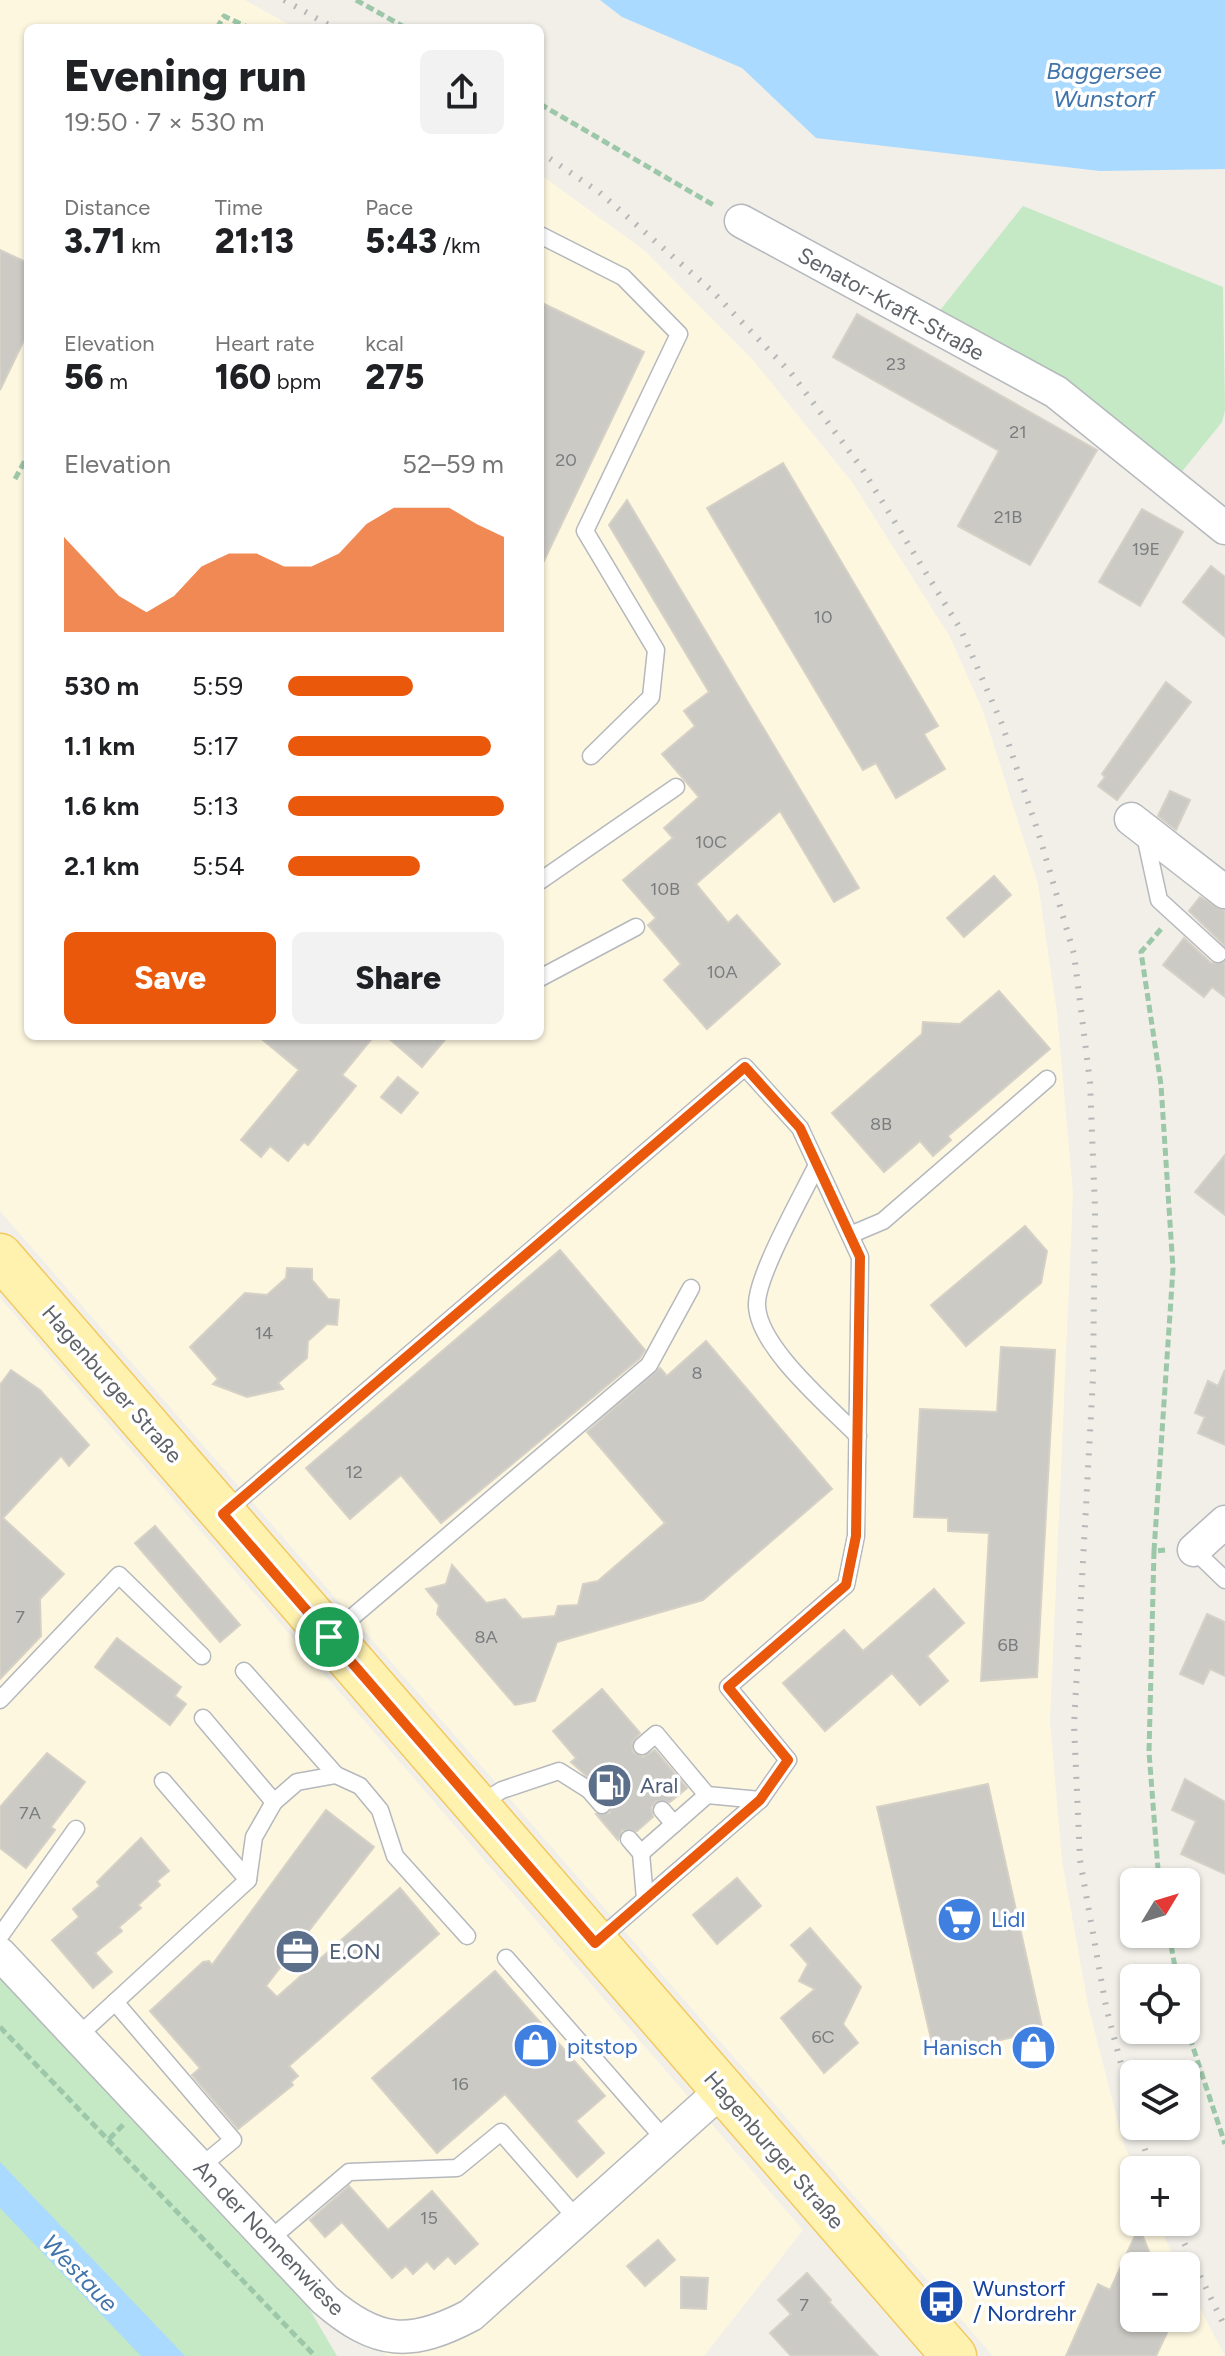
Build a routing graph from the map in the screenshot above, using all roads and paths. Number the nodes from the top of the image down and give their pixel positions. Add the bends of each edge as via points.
1 (356, 0) edge
2 (219, 24) edge
3 (241, 24) edge
4 (399, 24) edge
5 (544, 106) edge
6 (741, 221) joint
7 (544, 237) edge
8 (24, 462) edge
9 (15, 479) dead end
10 (1225, 528) edge
11 (591, 756) dead end
12 (676, 787) dead end
13 (1137, 824) joint
14 (544, 878) edge
15 (1225, 892) edge
16 (1174, 915) junction
17 (636, 927) dead end
18 (1218, 954) dead end
19 (544, 976) edge
20 (1047, 1079) dead end
21 (817, 1165) junction
22 (850, 1235) junction
23 (0, 1256) edge
24 (691, 1288) dead end
25 (858, 1436) junction
26 (223, 1514) junction
27 (1225, 1522) edge
28 (1194, 1550) junction
29 (1154, 1551) junction
30 (1225, 1580) edge
31 (329, 1637) junction
32 (202, 1656) dead end
33 (244, 1671) dead end
34 (0, 1700) edge
35 (203, 1718) dead end
36 (642, 1746) dead end
37 (336, 1775) junction
38 (163, 1781) dead end
39 (707, 1795) junction
40 (760, 1800) junction
41 (274, 1802) junction
42 (602, 1805) dead end
43 (477, 1806) junction
44 (662, 1810) dead end
45 (674, 1824) junction
46 (76, 1829) dead end
47 (629, 1839) dead end
48 (641, 1853) junction
49 (1158, 1868) edge
50 (248, 1880) junction
51 (645, 1899) junction
52 (0, 1936) edge
53 (467, 1936) dead end
54 (595, 1943) junction
55 (0, 1954) edge
56 (506, 1958) dead end
57 (115, 2002) junction
58 (0, 2027) edge
59 (78, 2036) junction
60 (1192, 2044) edge
61 (722, 2090) junction
62 (124, 2124) dead end
63 (109, 2139) junction
64 (666, 2141) junction
65 (1225, 2144) edge
66 (200, 2167) junction
67 (578, 2220) junction
68 (269, 2240) junction
69 (939, 2346) edge
70 (315, 2356) edge

1 - 4 path
2 - 3 path via 224,16
5 - 6 path
6 - 10 street, Senator-Kraft-Straße via 1056,392
7 - 11 lane via 623,277 679,334 585,531 656,650 651,697
8 - 9 path
12 - 14 lane
13 - 15 street
13 - 16 lane via 1159,900
16 - 18 lane
16 - 29 path via 1141,952 1161,1085 1173,1269
17 - 19 lane
20 - 22 lane via 883,1221
21 - 22 lane
21 - 25 lane via 764,1278 757,1306 780,1354
21 - 26 lane via 800,1128 745,1067
22 - 25 lane via 860,1257
23 - 26 main road, Hagenburger Straße
24 - 31 lane via 649,1365
25 - 40 lane via 856,1536 846,1585 728,1687 788,1760
26 - 31 main road, Hagenburger Straße
27 - 28 street
28 - 29 path
28 - 30 lane
29 - 49 path via 1149,1752
31 - 43 main road, Hagenburger Straße
32 - 34 lane via 119,1575
33 - 37 lane
35 - 41 lane
36 - 39 lane via 656,1734
37 - 41 lane via 297,1782
37 - 53 lane via 360,1786 380,1810 395,1856
38 - 50 lane
39 - 40 lane
39 - 45 lane
40 - 51 lane
41 - 50 lane via 254,1837
42 - 43 lane via 591,1788 559,1771 502,1790
43 - 54 main road, Hagenburger Straße
44 - 45 lane
45 - 48 lane
46 - 52 lane
47 - 48 lane
48 - 51 lane
50 - 57 lane
51 - 54 lane
54 - 61 main road, Hagenburger Straße
55 - 59 street, An der Nonnenwiese
56 - 64 lane
57 - 59 lane
57 - 66 lane via 233,2140
58 - 63 path
59 - 66 street, An der Nonnenwiese
60 - 65 path
61 - 64 street, An der Nonnenwiese
61 - 69 main road, Hagenburger Straße
62 - 63 path
63 - 70 path
64 - 67 street, An der Nonnenwiese
66 - 68 street, An der Nonnenwiese
67 - 68 street, An der Nonnenwiese via 471,2315 413,2337 383,2337 353,2323
67 - 68 lane via 501,2132 457,2168 349,2172

